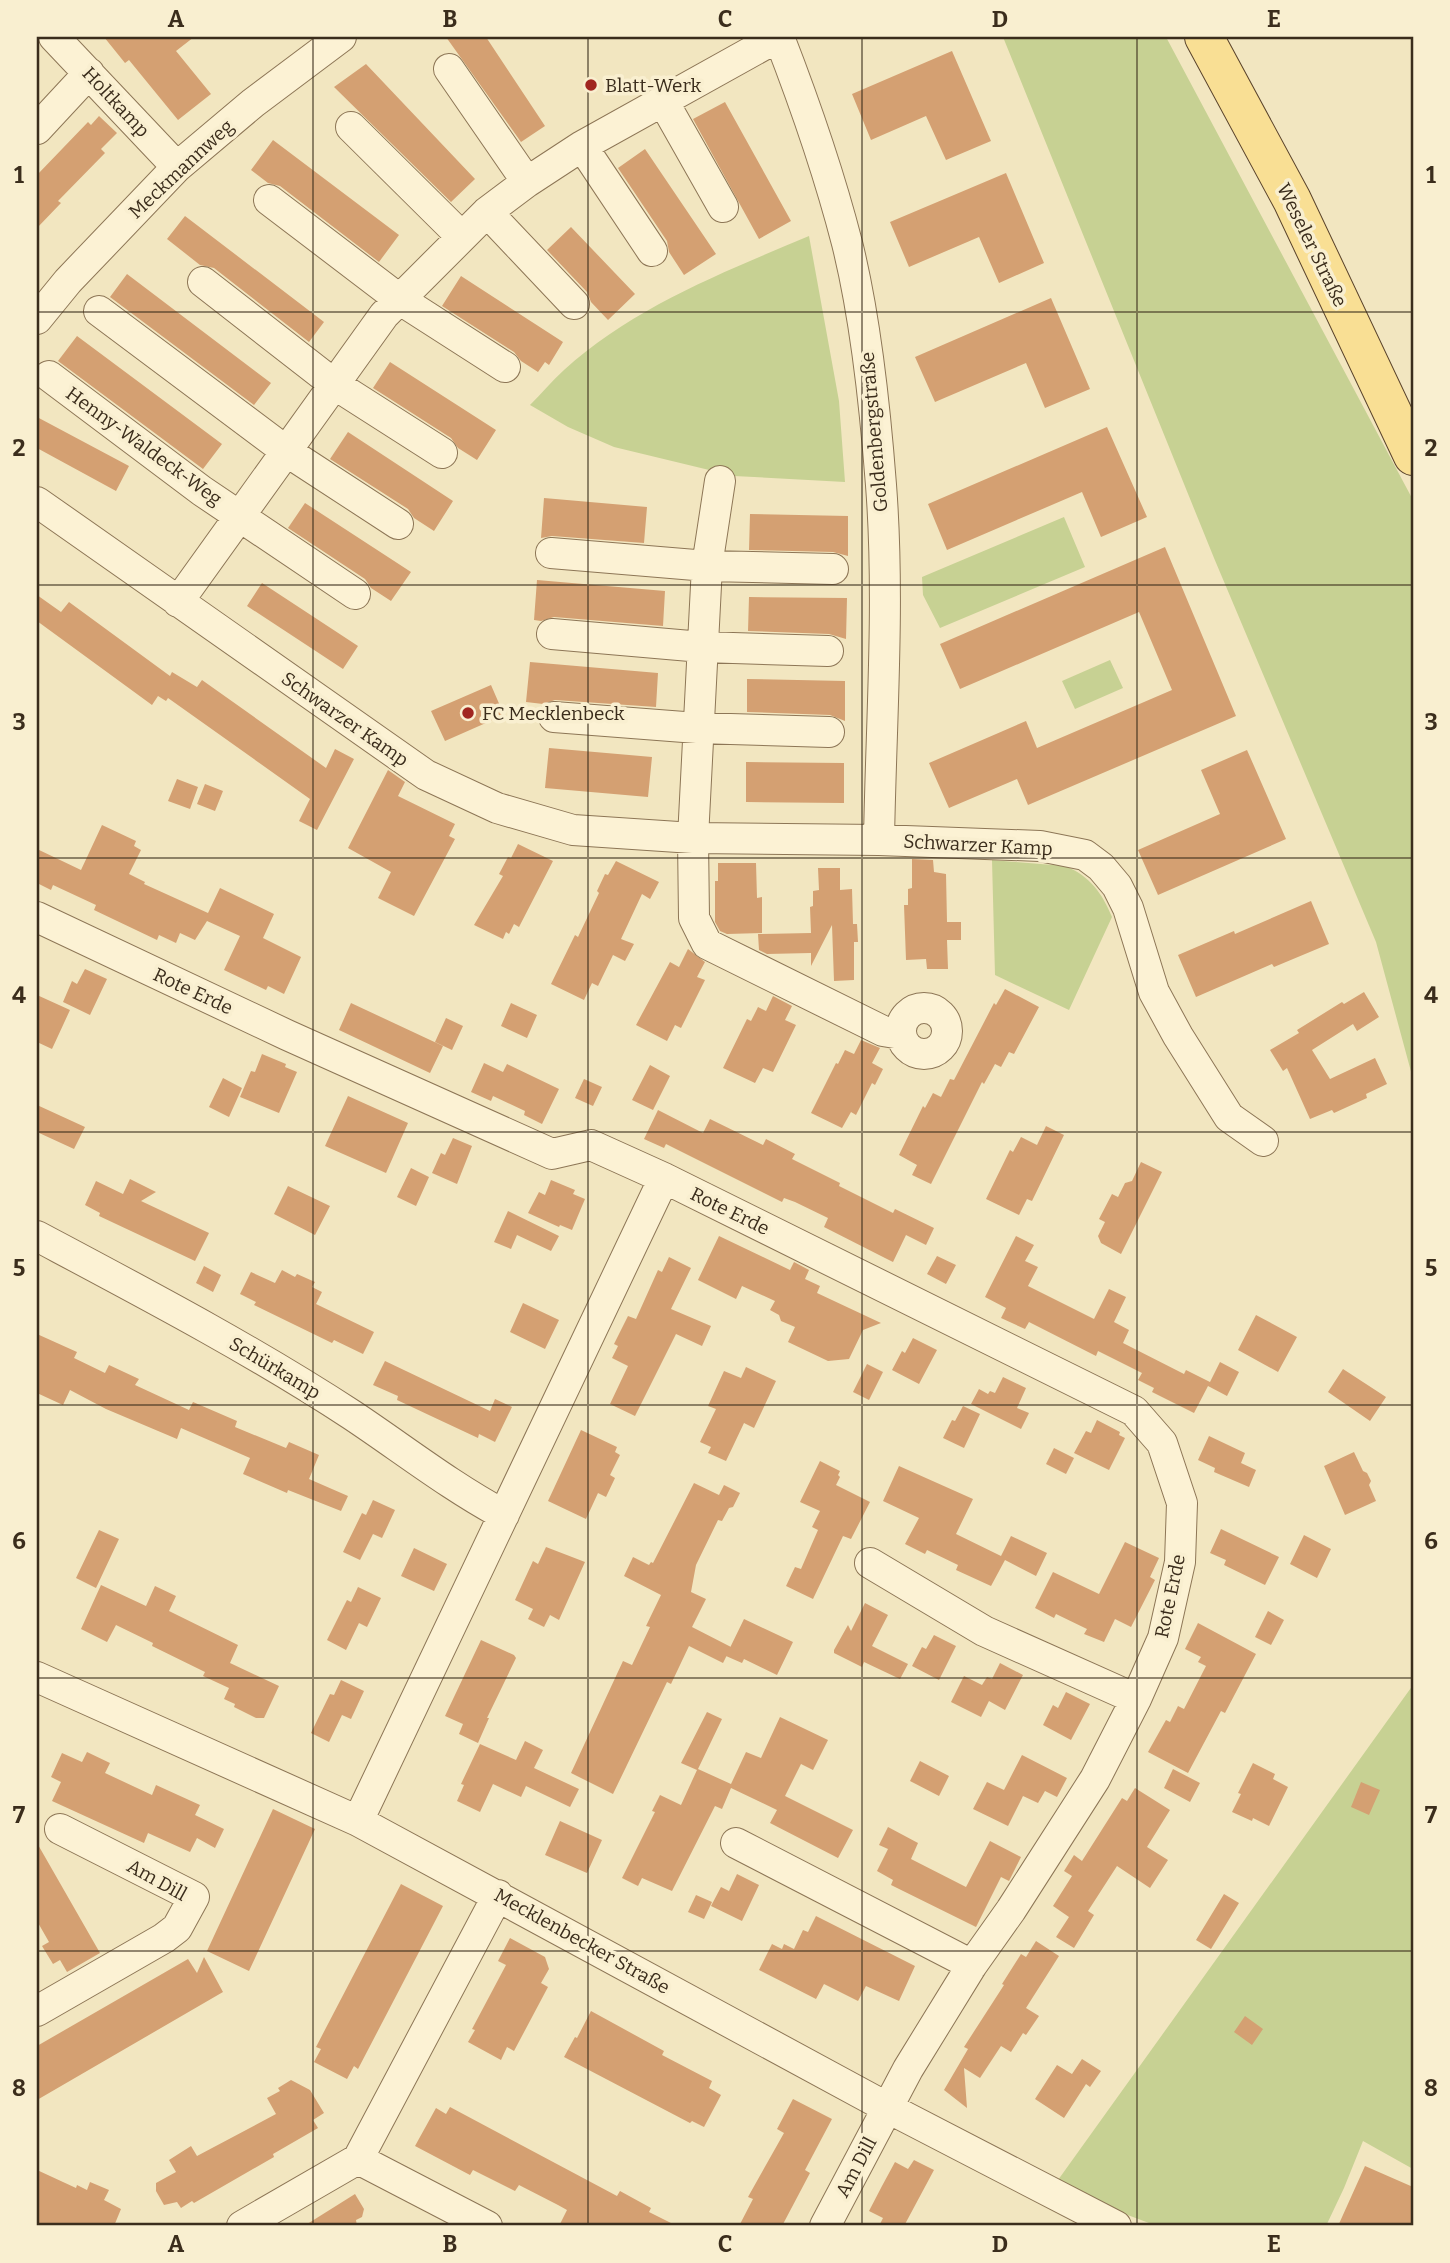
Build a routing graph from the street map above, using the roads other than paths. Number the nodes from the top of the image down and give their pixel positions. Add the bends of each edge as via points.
1 (54, 37) edge
2 (341, 37) edge
3 (779, 37) edge
4 (1204, 37) edge
5 (449, 69) dead end
6 (89, 73) junction
7 (663, 101) junction
8 (351, 127) dead end
9 (37, 129) edge
10 (582, 146) junction
11 (177, 167) junction
12 (527, 182) junction
13 (270, 200) dead end
14 (723, 207) dead end
15 (487, 212) junction
16 (461, 236) junction
17 (652, 251) dead end
18 (203, 282) dead end
19 (574, 303) dead end
20 (391, 307) junction
21 (99, 310) dead end
22 (37, 318) edge
23 (505, 367) dead end
24 (49, 376) dead end
25 (334, 384) junction
26 (286, 451) junction
27 (442, 453) dead end
28 (1413, 456) edge
29 (720, 481) dead end
30 (37, 502) edge
31 (240, 516) junction
32 (398, 524) dead end
33 (551, 553) dead end
34 (707, 566) junction
35 (833, 569) dead end
36 (355, 594) dead end
37 (178, 602) junction
38 (552, 634) dead end
39 (702, 647) junction
40 (828, 651) dead end
41 (554, 717) dead end
42 (697, 728) junction
43 (829, 732) dead end
44 (693, 838) junction
45 (879, 840) junction
46 (37, 917) edge
47 (901, 1034) dead end
48 (1263, 1141) dead end
49 (664, 1178) junction
50 (37, 1236) edge
51 (504, 1516) junction
52 (870, 1563) dead end
53 (37, 1677) edge
54 (1136, 1699) junction
55 (358, 1821) junction
56 (60, 1829) dead end
57 (736, 1843) dead end
58 (498, 1895) junction
59 (972, 1965) junction
60 (37, 2011) edge
61 (888, 2108) junction
62 (358, 2159) junction
63 (242, 2226) edge
64 (487, 2226) edge
65 (825, 2226) edge
66 (1116, 2226) edge

1 - 6 street, Holtkamp
2 - 11 street, Meckmannweg
3 - 7 street, Henny-Waldeck-Weg
3 - 45 street, Goldenbergstraße via 801,92 848,245 867,352 884,553
4 - 28 main road, Weseler Straße via 1292,200
5 - 12 street
6 - 9 street
6 - 11 street, Holtkamp
7 - 10 street, Henny-Waldeck-Weg
7 - 14 street
8 - 16 street
10 - 12 street, Henny-Waldeck-Weg
10 - 17 street
11 - 22 street, Meckmannweg
12 - 15 street, Henny-Waldeck-Weg
13 - 20 street
15 - 16 street, Henny-Waldeck-Weg
15 - 19 street
16 - 20 street, Henny-Waldeck-Weg
18 - 25 street
20 - 23 street
20 - 25 street, Henny-Waldeck-Weg
21 - 26 street
24 - 31 street, Henny-Waldeck-Weg
25 - 26 street, Henny-Waldeck-Weg
25 - 27 street
26 - 31 street, Henny-Waldeck-Weg
26 - 32 street
29 - 34 street
30 - 37 street, Schwarzer Kamp
31 - 36 street, Henny-Waldeck-Weg
31 - 37 street, Henny-Waldeck-Weg
33 - 34 street
34 - 35 street
34 - 39 street
37 - 44 street, Schwarzer Kamp via 426,775 497,808 573,830
38 - 39 street
39 - 40 street
39 - 42 street
41 - 42 street
42 - 43 street
42 - 44 street
44 - 45 street, Schwarzer Kamp
44 - 47 street via 694,918 707,944 883,1031
45 - 48 street, Schwarzer Kamp via 1040,846 1085,855 1101,867 1128,908 1154,992 1178,1036 1229,1116
46 - 49 street, Rote Erde via 552,1154 591,1145
49 - 51 street
49 - 54 street, Rote Erde via 1135,1411 1162,1443 1182,1503 1180,1562 1163,1638
50 - 51 street, Schürkamp via 203,1324
51 - 55 street
52 - 54 street via 984,1631
53 - 55 street, Mecklenbecker Straße
54 - 59 street, Rote Erde via 1095,1779
55 - 58 street, Mecklenbecker Straße
56 - 60 street, Am Dill via 194,1897 177,1928 164,1938
57 - 59 street
58 - 61 street, Mecklenbecker Straße
58 - 62 street
59 - 61 street, Rote Erde
61 - 65 street, Am Dill
61 - 66 street, Mecklenbecker Straße
62 - 63 street
62 - 64 street

